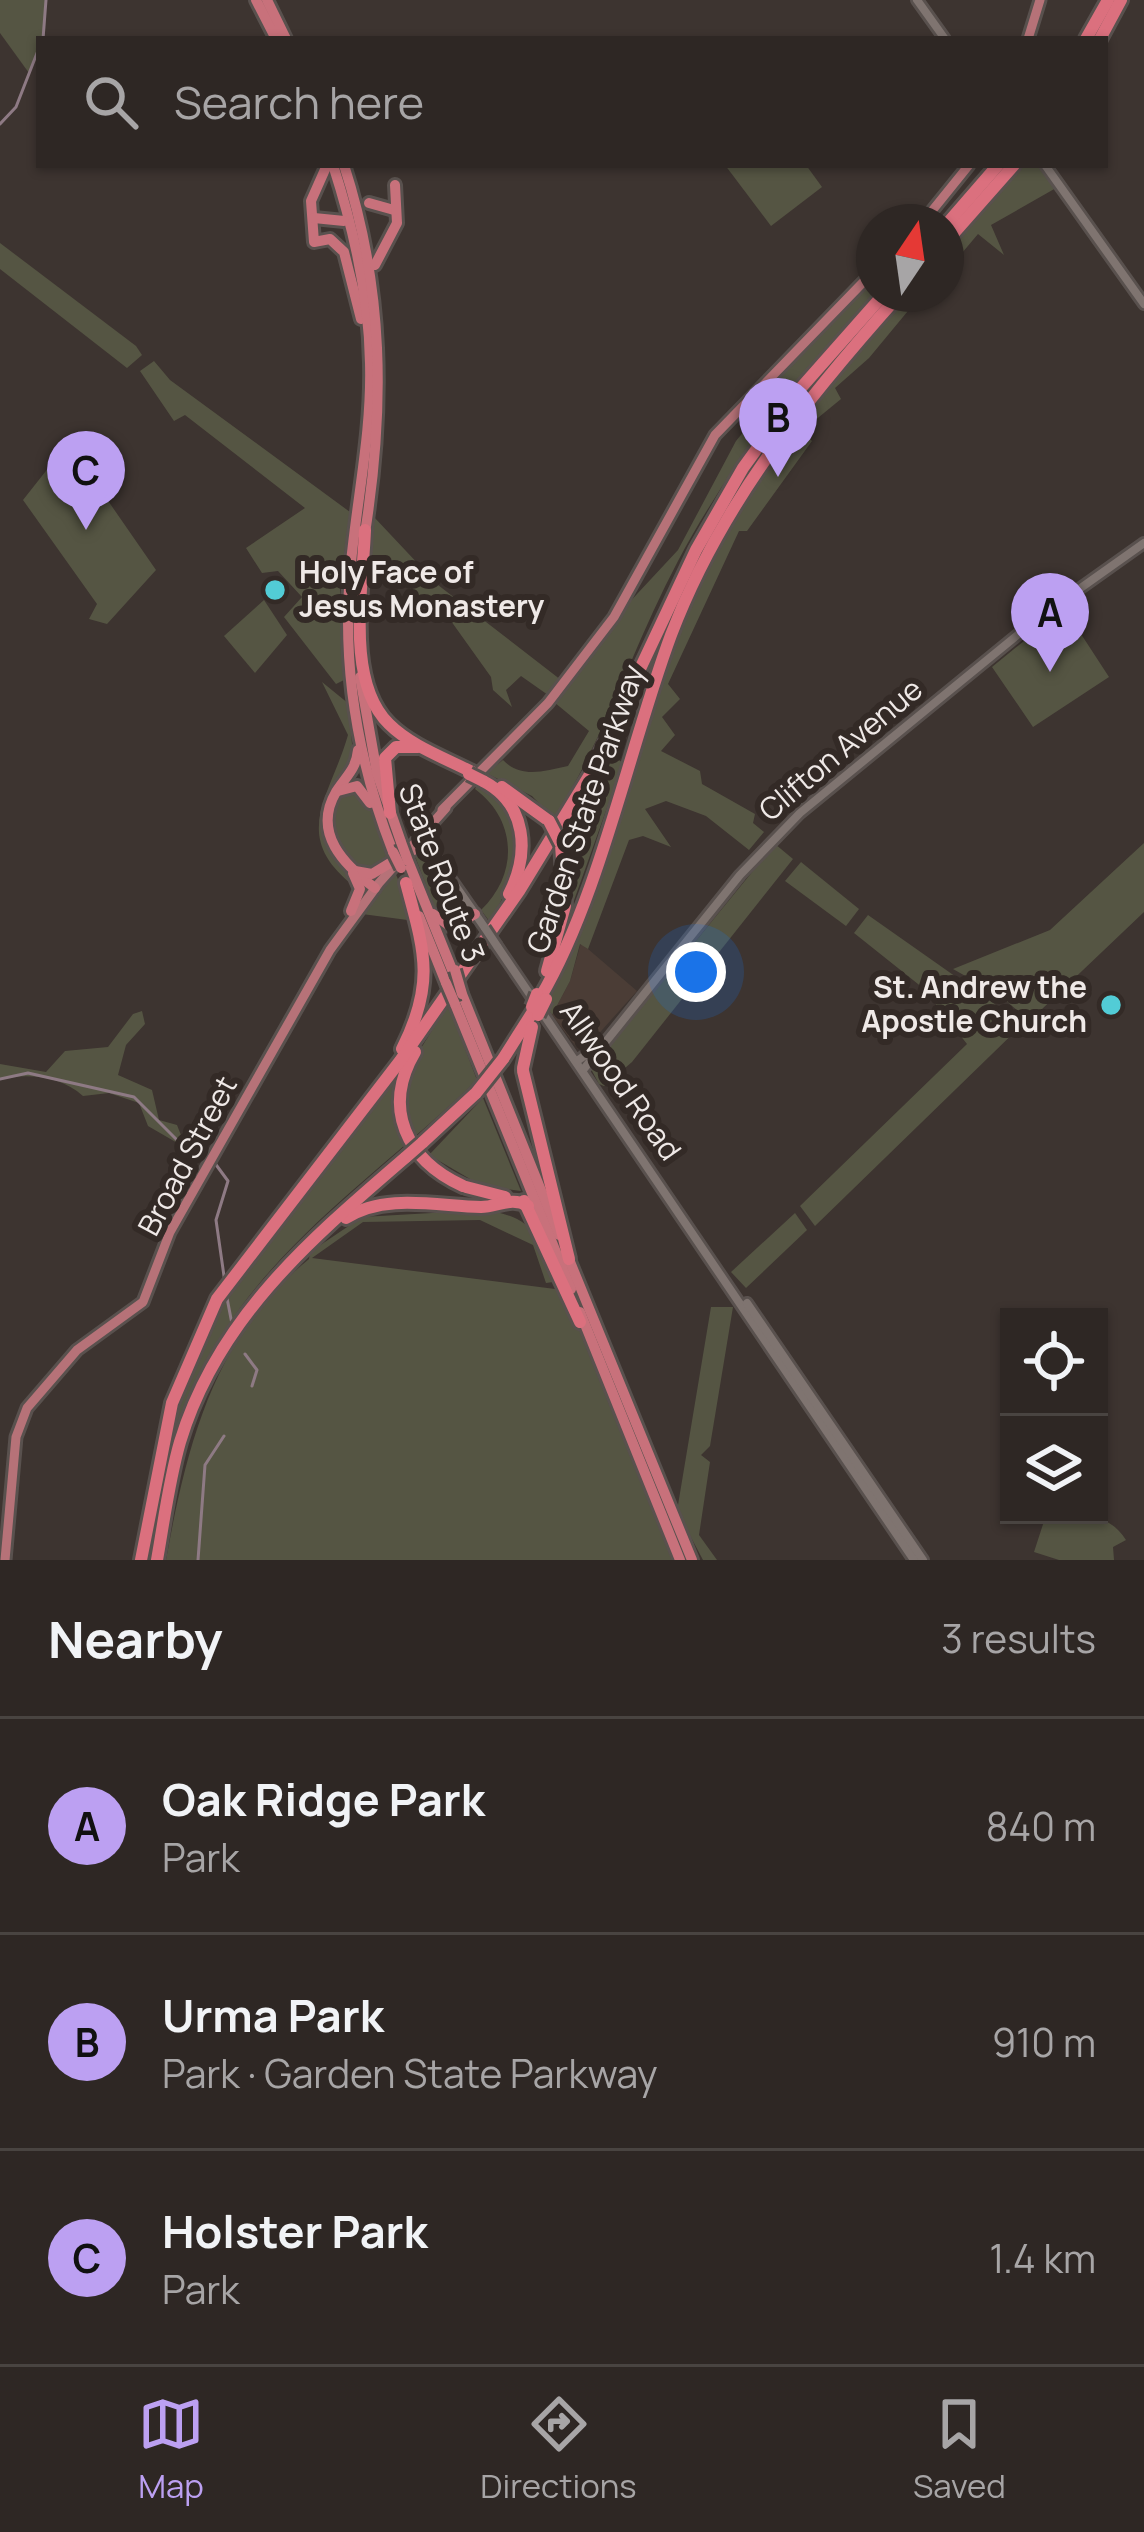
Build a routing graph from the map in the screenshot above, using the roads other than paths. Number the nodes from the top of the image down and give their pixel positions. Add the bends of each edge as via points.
1 (916, 0) edge
2 (1040, 0) edge
3 (1108, 0) edge
4 (1121, 0) edge
5 (263, 5) edge
6 (275, 36) edge
7 (284, 36) edge
8 (943, 36) edge
9 (1029, 36) edge
10 (1088, 36) edge
11 (1102, 36) edge
12 (328, 168) edge
13 (331, 168) edge
14 (345, 168) edge
15 (967, 168) edge
16 (995, 168) edge
17 (1011, 168) edge
18 (1047, 168) edge
19 (395, 185) dead end
20 (315, 193) junction
21 (382, 194) dead end
22 (345, 203) junction
23 (369, 203) dead end
24 (938, 204) edge
25 (964, 204) edge
26 (395, 212) junction
27 (359, 214) junction
28 (314, 218) junction
29 (344, 221) dead end
30 (964, 222) edge
31 (332, 230) dead end
32 (387, 238) junction
33 (856, 290) edge
34 (1144, 304) edge
35 (868, 312) edge
36 (884, 312) edge
37 (380, 352) junction
38 (368, 429) junction
39 (365, 530) junction
40 (1144, 543) edge
41 (357, 735) junction
42 (477, 776) junction
43 (336, 793) junction
44 (390, 814) junction
45 (420, 834) junction
46 (433, 853) junction
47 (400, 861) junction
48 (351, 870) junction
49 (373, 887) junction
50 (351, 911) junction
51 (483, 921) junction
52 (330, 950) junction
53 (454, 975) junction
54 (461, 998) junction
55 (538, 1004) junction
56 (580, 1066) junction
57 (362, 1111) junction
58 (527, 1206) junction
59 (315, 1238) junction
60 (568, 1259) junction
61 (580, 1322) joint
62 (623, 1421) junction
63 (5, 1560) edge
64 (141, 1560) edge
65 (157, 1560) edge
66 (680, 1560) edge
67 (692, 1560) edge
68 (919, 1560) edge

1 - 8 main road
2 - 9 main road
3 - 10 highway
4 - 11 highway
5 - 6 highway
5 - 7 highway
12 - 20 highway
13 - 22 highway, State Route 3
14 - 27 highway, State Route 3
15 - 24 main road
16 - 25 highway
17 - 30 highway
18 - 34 main road
19 - 26 highway
20 - 22 highway via 333,190
20 - 28 highway
21 - 26 highway
22 - 38 highway, State Route 3 via 368,318
23 - 26 highway
26 - 32 highway
27 - 32 highway via 371,236
27 - 37 highway, State Route 3
28 - 29 highway
28 - 31 highway
28 - 38 highway via 314,242 339,244 356,291
32 - 37 highway via 375,260
33 - 45 main road, Broad Street via 715,435 614,616 548,703
35 - 51 highway, Garden State Parkway via 743,468 591,773
36 - 55 highway, Garden State Parkway via 788,424 703,563
37 - 39 highway, State Route 3
38 - 41 highway, State Route 3 via 348,596
39 - 42 highway via 362,623 373,703 398,731
39 - 44 highway, State Route 3 via 360,672
40 - 56 main road, Clifton Avenue via 1037,619 800,813
41 - 43 highway via 355,767
41 - 47 highway, State Route 3
42 - 44 highway via 396,746 384,765
42 - 51 highway via 509,802 523,840 514,883
42 - 55 highway, bridge via 530,802 561,844 566,906
43 - 47 highway via 350,785 364,792
43 - 48 highway via 330,833
44 - 47 highway, State Route 3
45 - 46 main road, Allwood Road
45 - 47 main road, Broad Street
46 - 47 main road via 420,848
46 - 51 main road, Allwood Road
47 - 48 highway via 372,874
47 - 49 main road, Broad Street
47 - 51 highway via 440,923
47 - 53 highway, State Route 3
47 - 53 highway, State Route 3
47 - 57 highway via 424,944 424,988 403,1048
48 - 49 highway
48 - 50 highway via 360,889
49 - 50 main road, Broad Street
49 - 52 main road, Broad Street
50 - 52 main road, Broad Street
51 - 53 highway, Garden State Parkway
51 - 53 highway via 466,926 451,946
51 - 56 main road, Allwood Road, bridge
52 - 63 main road, Broad Street via 170,1232 143,1302 77,1350 24,1414
53 - 54 highway, State Route 3, bridge
53 - 57 highway, Garden State Parkway
53 - 58 highway via 409,1062 399,1100 404,1131 418,1157 465,1186
54 - 60 highway, State Route 3
54 - 62 highway, State Route 3
55 - 59 highway, Garden State Parkway, bridge via 476,1093
55 - 60 highway via 523,1070
56 - 68 main road, Allwood Road
57 - 64 highway, Garden State Parkway via 221,1293 172,1403
58 - 59 highway via 383,1204
58 - 61 highway
59 - 65 highway, Garden State Parkway via 226,1337 180,1444
60 - 67 highway, State Route 3
61 - 62 highway
62 - 66 highway, State Route 3

